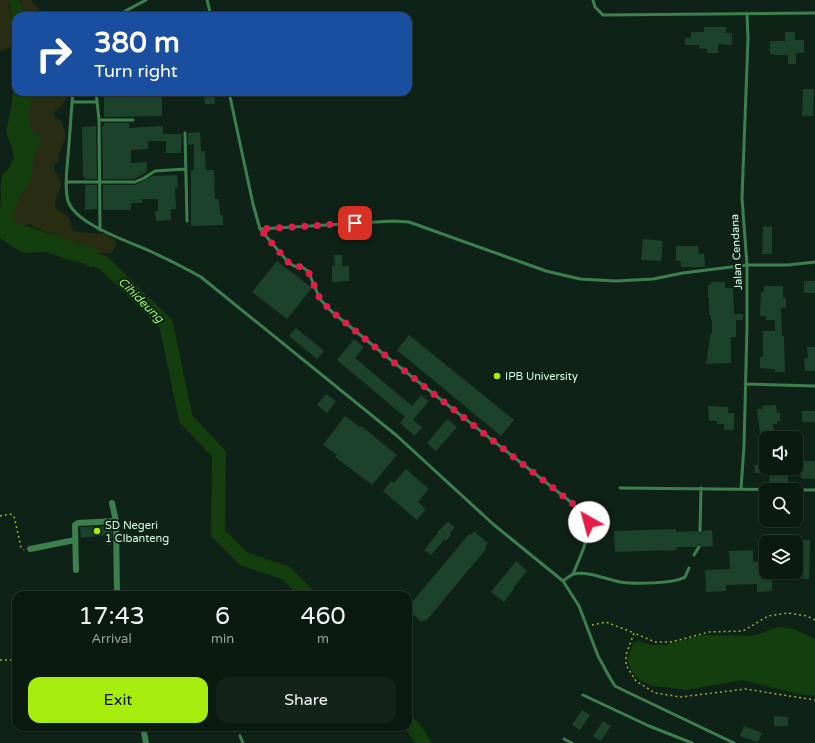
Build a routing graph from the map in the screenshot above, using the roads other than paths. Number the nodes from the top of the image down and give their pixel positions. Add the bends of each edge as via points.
1 (146, 0) edge
2 (207, 0) edge
3 (593, 0) edge
4 (124, 12) edge
5 (211, 12) edge
6 (815, 13) edge
7 (747, 14) junction
8 (73, 96) edge
9 (96, 96) edge
10 (230, 96) edge
11 (72, 102) junction
12 (97, 102) junction
13 (99, 120) junction
14 (133, 120) dead end
15 (185, 133) dead end
16 (185, 169) junction
17 (66, 182) junction
18 (99, 182) junction
19 (187, 221) dead end
20 (260, 229) junction
21 (100, 230) junction
22 (815, 262) edge
23 (747, 265) junction
24 (745, 384) junction
25 (815, 386) edge
26 (620, 488) dead end
27 (701, 488) junction
28 (741, 489) junction
29 (815, 490) edge
30 (112, 503) dead end
31 (116, 521) junction
32 (700, 531) dead end
33 (74, 540) junction
34 (699, 547) dead end
35 (30, 549) road end
36 (694, 555) dead end
37 (688, 568) dead end
38 (76, 570) dead end
39 (573, 574) junction
40 (563, 581) junction
41 (117, 591) edge
42 (583, 695) dead end
43 (144, 731) edge
44 (240, 736) dead end
45 (564, 738) dead end
46 (146, 743) edge
47 (243, 743) edge
48 (572, 743) edge
49 (692, 743) edge
50 (734, 743) edge

1 - 4 lane
2 - 5 lane
3 - 7 lane via 595,7 603,15
6 - 7 lane
7 - 23 lane, Jalan Cendana via 742,198
8 - 11 lane
9 - 12 lane
10 - 20 lane
11 - 12 lane
11 - 17 lane
12 - 13 lane
13 - 14 lane
13 - 18 lane
15 - 16 lane
16 - 18 lane via 156,171 135,182
16 - 19 lane
17 - 18 lane
17 - 21 lane via 69,202 73,208
18 - 21 lane
20 - 23 lane via 409,222 546,271 580,279 653,279
20 - 39 lane via 288,262 308,271 320,299 331,311 586,514 589,522 588,532
21 - 40 lane via 146,249 201,277 396,435 493,524
22 - 23 lane
23 - 24 lane, Jalan Cendana
24 - 25 lane
24 - 28 lane, Jalan Cendana
26 - 27 lane
27 - 28 lane
27 - 32 lane
28 - 29 lane
30 - 31 street
31 - 33 street via 78,523 75,525
31 - 41 street
33 - 35 street
33 - 38 street
34 - 36 lane
37 - 39 lane via 681,579 641,583
39 - 40 lane
40 - 50 lane via 579,606 598,656 615,686
42 - 49 lane
43 - 46 street
44 - 47 lane
45 - 48 lane

